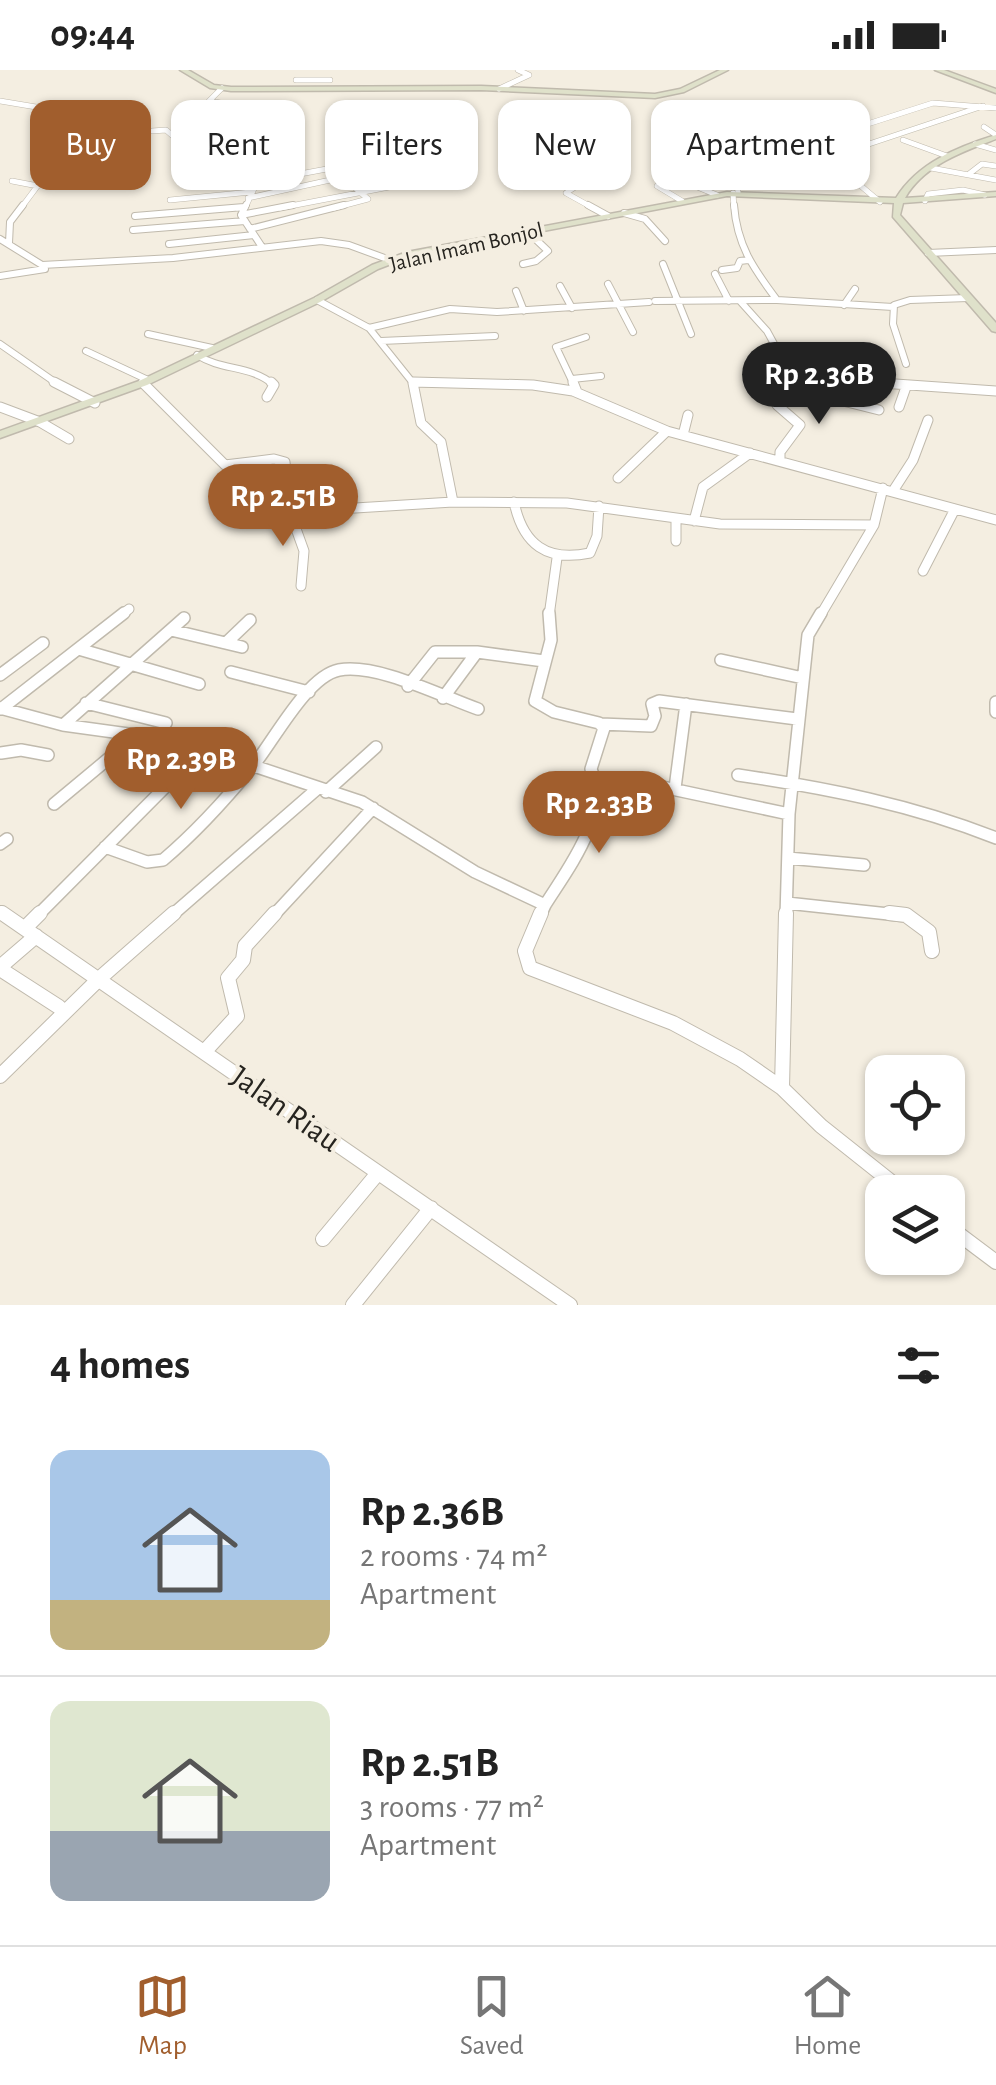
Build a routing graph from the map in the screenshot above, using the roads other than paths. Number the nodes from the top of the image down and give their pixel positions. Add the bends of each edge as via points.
1 (183, 70) edge
2 (518, 70) edge
3 (725, 70) edge
4 (938, 70) edge
5 (330, 80) dead end
6 (222, 88) junction
7 (499, 88) junction
8 (996, 90) edge
9 (289, 91) junction
10 (0, 100) edge
11 (210, 100) edge
12 (30, 105) edge
13 (984, 106) junction
14 (996, 108) edge
15 (870, 124) edge
16 (984, 128) dead end
17 (152, 131) dead end
18 (171, 134) edge
19 (995, 138) edge
20 (904, 140) dead end
21 (976, 144) junction
22 (870, 146) edge
23 (996, 150) edge
24 (947, 156) junction
25 (996, 166) edge
26 (931, 168) junction
27 (969, 174) junction
28 (996, 180) edge
29 (12, 181) dead end
30 (325, 181) edge
31 (30, 184) edge
32 (35, 190) edge
33 (253, 190) edge
34 (358, 190) joint
35 (569, 190) edge
36 (664, 190) edge
37 (705, 190) edge
38 (735, 190) edge
39 (866, 190) edge
40 (736, 193) junction
41 (990, 194) edge
42 (250, 195) junction
43 (717, 195) junction
44 (170, 200) dead end
45 (846, 200) junction
46 (682, 201) junction
47 (880, 202) junction
48 (244, 207) junction
49 (897, 207) junction
50 (624, 212) junction
51 (135, 216) dead end
52 (608, 216) junction
53 (242, 218) junction
54 (132, 230) dead end
55 (527, 231) junction
56 (252, 232) junction
57 (0, 240) edge
58 (665, 241) dead end
59 (9, 243) junction
60 (168, 244) dead end
61 (262, 247) junction
62 (996, 250) edge
63 (928, 253) junction
64 (390, 260) junction
65 (748, 260) junction
66 (76, 264) junction
67 (523, 264) dead end
68 (662, 264) dead end
69 (0, 276) edge
70 (608, 284) dead end
71 (560, 286) dead end
72 (855, 289) dead end
73 (516, 291) dead end
74 (968, 298) junction
75 (317, 300) junction
76 (679, 300) junction
77 (777, 300) junction
78 (729, 301) junction
79 (740, 301) junction
80 (844, 304) junction
81 (618, 305) junction
82 (893, 307) junction
83 (572, 308) junction
84 (524, 311) junction
85 (369, 328) junction
86 (996, 330) edge
87 (634, 332) dead end
88 (148, 334) dead end
89 (691, 334) dead end
90 (495, 336) dead end
91 (586, 337) dead end
92 (381, 341) junction
93 (0, 344) edge
94 (212, 348) junction
95 (86, 351) dead end
96 (780, 354) junction
97 (197, 355) junction
98 (906, 364) dead end
99 (601, 376) dead end
100 (753, 377) dead end
101 (572, 379) junction
102 (772, 380) dead end
103 (146, 381) junction
104 (413, 383) junction
105 (867, 385) junction
106 (906, 387) junction
107 (996, 391) edge
108 (577, 392) junction
109 (266, 396) dead end
110 (776, 396) dead end
111 (834, 399) junction
112 (95, 403) junction
113 (0, 407) edge
114 (899, 407) dead end
115 (878, 410) dead end
116 (688, 415) dead end
117 (928, 420) dead end
118 (40, 422) junction
119 (667, 430) junction
120 (0, 435) edge
121 (683, 435) junction
122 (69, 439) dead end
123 (750, 453) junction
124 (780, 461) junction
125 (618, 478) dead end
126 (238, 483) dead end
127 (888, 490) junction
128 (290, 492) junction
129 (452, 502) junction
130 (514, 502) junction
131 (599, 506) junction
132 (955, 509) junction
133 (290, 512) junction
134 (676, 519) junction
135 (996, 520) edge
136 (694, 521) junction
137 (874, 525) junction
138 (676, 541) dead end
139 (557, 558) junction
140 (923, 571) dead end
141 (301, 586) dead end
142 (130, 609) dead end
143 (184, 618) dead end
144 (250, 620) dead end
145 (171, 630) junction
146 (226, 642) junction
147 (43, 643) dead end
148 (242, 647) dead end
149 (82, 650) junction
150 (477, 652) junction
151 (721, 660) dead end
152 (544, 662) junction
153 (130, 667) junction
154 (231, 672) dead end
155 (0, 676) edge
156 (803, 678) junction
157 (199, 684) dead end
158 (408, 686) junction
159 (309, 692) junction
160 (444, 698) junction
161 (996, 702) edge
162 (86, 703) junction
163 (686, 704) junction
164 (0, 709) edge
165 (478, 709) dead end
166 (996, 712) edge
167 (798, 718) junction
168 (166, 723) dead end
169 (601, 724) junction
170 (63, 725) junction
171 (138, 734) junction
172 (376, 747) dead end
173 (204, 748) junction
174 (0, 753) edge
175 (48, 754) dead end
176 (255, 764) junction
177 (738, 775) dead end
178 (792, 782) junction
179 (598, 785) junction
180 (676, 788) junction
181 (322, 790) junction
182 (54, 804) dead end
183 (373, 808) junction
184 (788, 814) junction
185 (996, 838) edge
186 (105, 847) junction
187 (788, 858) junction
188 (864, 865) dead end
189 (787, 903) junction
190 (545, 906) junction
191 (0, 912) edge
192 (30, 932) junction
193 (932, 951) dead end
194 (0, 968) edge
195 (100, 978) junction
196 (59, 1007) dead end
197 (205, 1052) junction
198 (0, 1076) edge
199 (782, 1088) junction
200 (378, 1173) junction
201 (883, 1175) edge
202 (431, 1208) junction
203 (323, 1239) dead end
204 (965, 1239) edge
205 (996, 1262) edge
206 (353, 1305) edge
207 (570, 1305) edge

1 - 6 main road
2 - 7 street via 529,75
3 - 7 main road via 682,92 660,95
4 - 8 main road
5 - 9 street via 296,77
6 - 9 main road
6 - 11 street
7 - 9 main road
10 - 12 street
13 - 14 street
13 - 15 street via 933,103
13 - 22 street
16 - 19 street
17 - 18 street
19 - 21 main road
20 - 24 street
21 - 23 street
21 - 24 main road
24 - 26 main road
25 - 27 street via 982,164
26 - 27 street
26 - 49 main road
27 - 28 street
29 - 31 street
30 - 42 street
32 - 59 street via 10,222
33 - 42 street
34 - 53 street
34 - 56 street via 366,201
35 - 52 street
36 - 46 street
37 - 43 street
38 - 40 street
39 - 47 street
40 - 43 main road, Jalan Imam Bonjol
40 - 45 main road, Jalan Imam Bonjol
40 - 65 street via 736,232
41 - 49 main road, Jalan Imam Bonjol
42 - 44 street
42 - 48 street
43 - 46 main road, Jalan Imam Bonjol
45 - 47 main road, Jalan Imam Bonjol
45 - 49 main road, Jalan Imam Bonjol
46 - 50 main road, Jalan Imam Bonjol
47 - 49 main road, Jalan Imam Bonjol
48 - 51 street
48 - 53 street
49 - 63 main road
50 - 52 main road, Jalan Imam Bonjol
50 - 58 street via 644,218
52 - 55 main road, Jalan Imam Bonjol
53 - 54 street
53 - 56 street
55 - 64 main road, Jalan Imam Bonjol
55 - 67 street via 548,254
56 - 60 street
56 - 61 street
57 - 59 street
59 - 66 street via 38,264
61 - 64 street via 330,242
61 - 66 street
62 - 63 street
63 - 74 main road
64 - 75 main road, Jalan Imam Bonjol
65 - 77 street
65 - 78 street via 719,272
66 - 69 street
68 - 76 street
70 - 81 street
71 - 83 street
72 - 80 street
73 - 84 street
74 - 82 street via 905,300
74 - 86 main road
75 - 85 street
75 - 94 main road, Jalan Imam Bonjol
76 - 78 street
76 - 81 street
76 - 89 street
77 - 79 street
77 - 80 street
78 - 79 street
79 - 96 street
80 - 82 street
81 - 83 street
81 - 87 street
82 - 98 street
83 - 84 street
84 - 85 street via 472,306
85 - 92 street
88 - 94 street
90 - 92 street
91 - 101 street via 556,346
92 - 104 street
93 - 112 street via 45,378
94 - 97 main road, Jalan Imam Bonjol
95 - 103 street
96 - 100 street
96 - 105 street via 864,364
97 - 103 main road, Jalan Imam Bonjol
97 - 109 street via 218,368 262,373 274,385
99 - 101 street
101 - 108 street
102 - 111 street
103 - 112 main road, Jalan Imam Bonjol
103 - 128 street via 225,464 282,460
104 - 108 street
104 - 129 street via 421,423 441,442
105 - 106 street
105 - 111 street
106 - 107 street
106 - 114 street
108 - 119 street
110 - 124 street via 800,425
111 - 115 street
112 - 118 main road, Jalan Imam Bonjol
113 - 118 street
116 - 121 street
117 - 127 street via 913,460
118 - 120 main road, Jalan Imam Bonjol
118 - 122 street
119 - 121 street
119 - 125 street
121 - 123 street
123 - 124 street
123 - 136 street via 703,487
124 - 127 street
126 - 128 street via 256,494
127 - 132 street
127 - 137 street
128 - 133 street
129 - 130 street
129 - 133 street
130 - 131 street
130 - 139 street via 524,536
131 - 134 street
131 - 139 street via 590,552
132 - 135 street
132 - 140 street
133 - 141 street via 304,551
134 - 136 street
134 - 138 street
136 - 137 street
137 - 156 street via 812,622
139 - 152 street
142 - 149 street
143 - 145 street
144 - 146 street
145 - 146 street
145 - 153 street
146 - 148 street
147 - 155 street
149 - 153 street
149 - 164 street
150 - 152 street
150 - 158 street via 434,649
150 - 160 street
151 - 156 street
152 - 169 street via 538,704
153 - 157 street
153 - 162 street
154 - 159 street
156 - 167 street
158 - 159 street via 341,670
158 - 160 street
159 - 176 street
160 - 165 street
161 - 166 street
162 - 168 street
162 - 170 street
163 - 167 street
163 - 169 street via 655,701 651,726
163 - 180 street
164 - 170 street
167 - 178 street
169 - 179 street via 591,769
170 - 171 street
171 - 173 street
171 - 182 street
172 - 181 street
173 - 176 street
173 - 186 street
174 - 175 street
176 - 181 street
176 - 186 street via 163,860 147,862
177 - 178 street
178 - 184 street
178 - 185 street via 937,816
179 - 180 street via 616,778
179 - 190 street via 583,840
180 - 184 street
181 - 183 street
181 - 195 street
183 - 190 street via 475,872
183 - 197 street via 245,946 244,960 228,978 236,1016
184 - 187 street
186 - 192 street
187 - 188 street
187 - 189 street
189 - 193 street via 906,915 929,932
189 - 199 street
190 - 199 street via 525,951 530,968 673,1023
191 - 192 street, Jalan Riau
192 - 194 street
192 - 195 street, Jalan Riau
194 - 196 street
195 - 197 street, Jalan Riau
195 - 198 street
197 - 200 street, Jalan Riau
199 - 201 street
200 - 202 street, Jalan Riau
200 - 203 street
202 - 206 street
202 - 207 street, Jalan Riau
204 - 205 street

